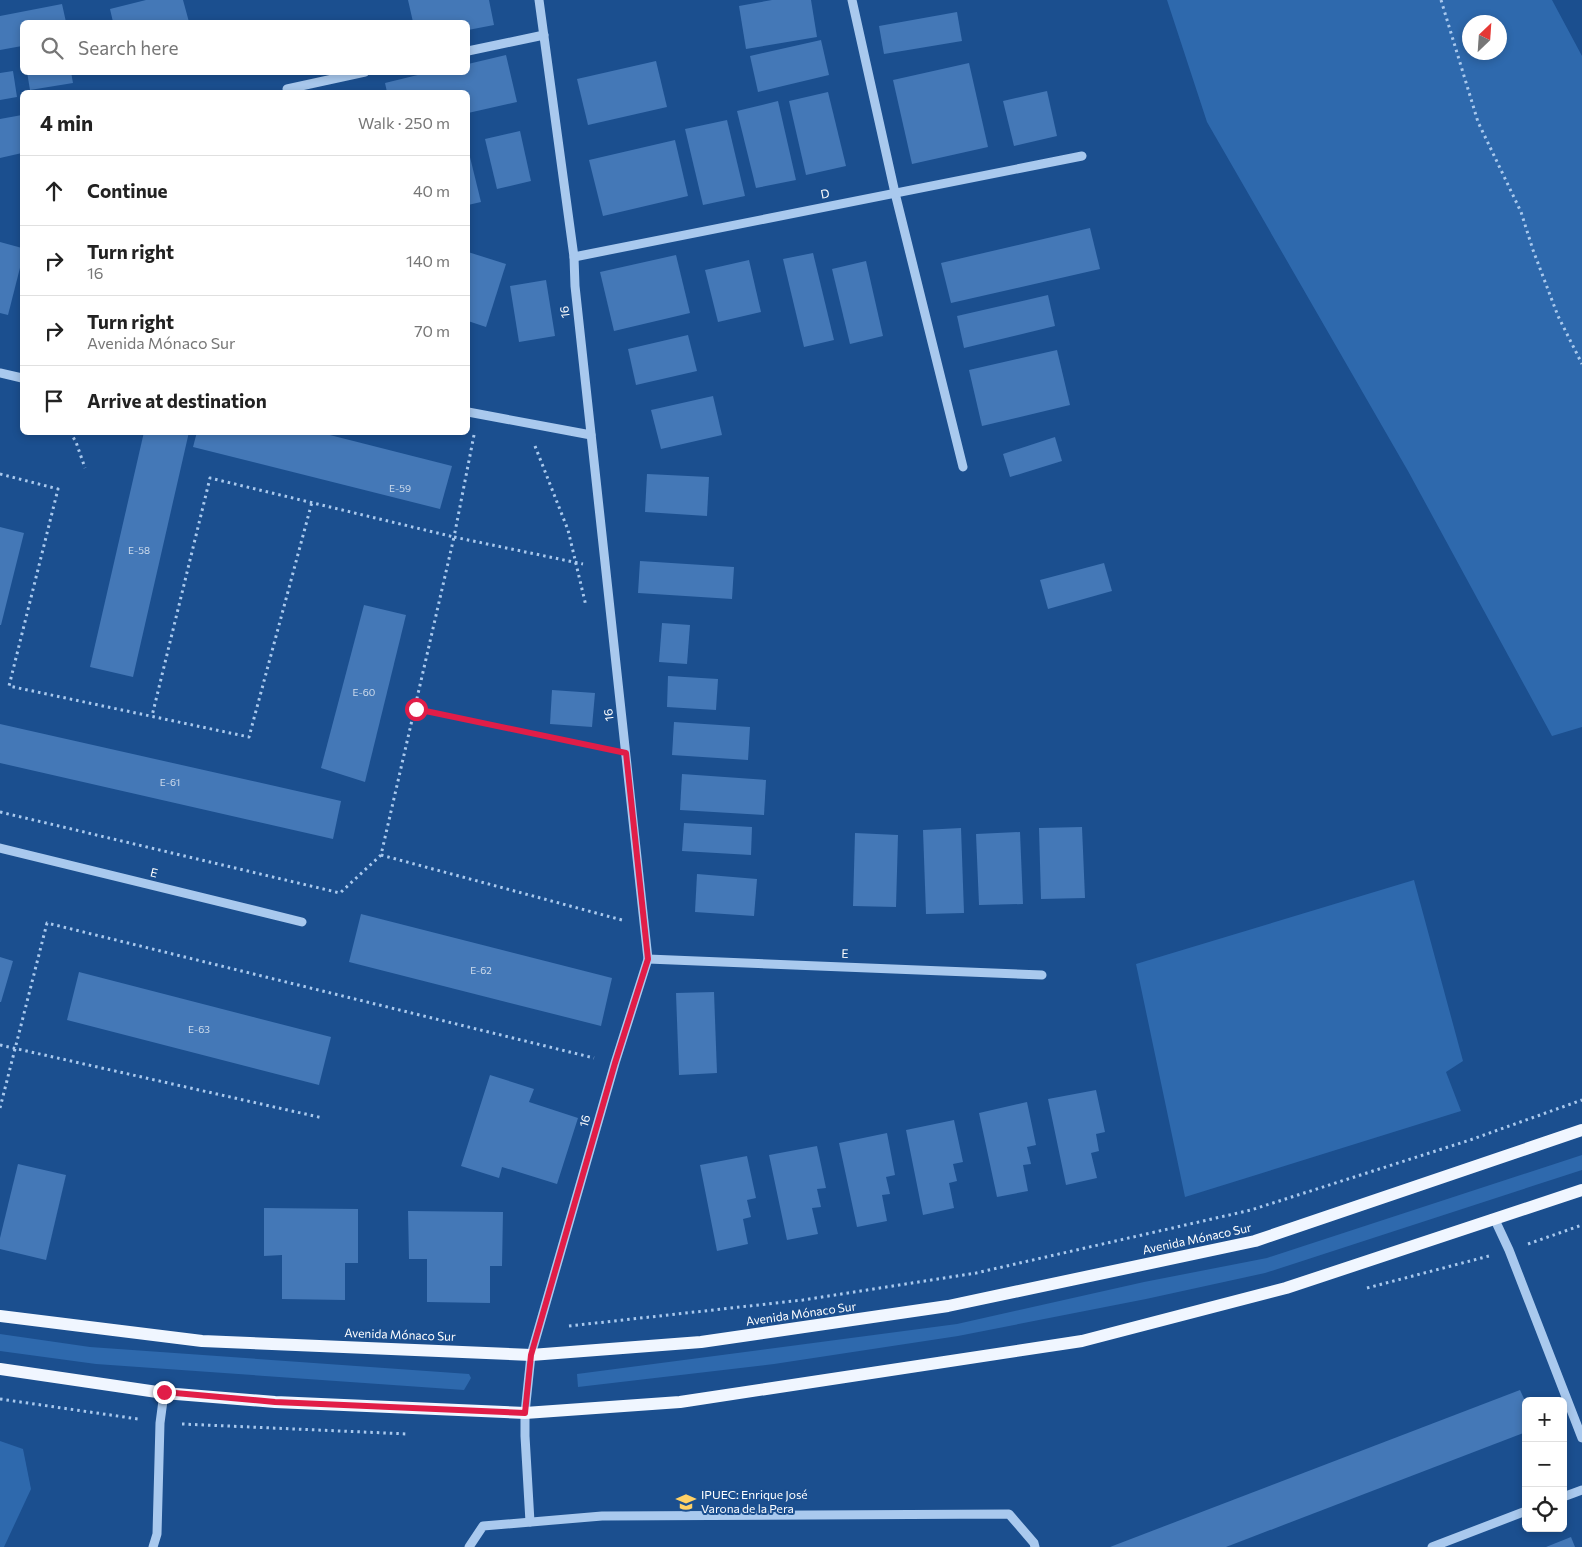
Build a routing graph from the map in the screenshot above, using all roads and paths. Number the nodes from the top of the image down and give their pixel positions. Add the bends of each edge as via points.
1 (539, 0) edge
2 (852, 0) edge
3 (1441, 0) edge
4 (544, 36) junction
5 (470, 51) edge
6 (350, 75) edge
7 (287, 88) dead end
8 (1082, 156) dead end
9 (895, 192) junction
10 (574, 256) junction
11 (1582, 364) edge
12 (0, 373) edge
13 (20, 378) edge
14 (470, 412) edge
15 (478, 414) junction
16 (525, 422) junction
17 (591, 434) junction
18 (72, 435) edge
19 (963, 467) dead end
20 (84, 468) dead end
21 (0, 474) edge
22 (312, 502) junction
23 (454, 538) junction
24 (576, 563) junction
25 (606, 569) junction
26 (587, 608) dead end
27 (416, 709) junction
28 (152, 716) junction
29 (626, 753) junction
30 (0, 812) edge
31 (0, 848) edge
32 (381, 855) junction
33 (302, 922) dead end
34 (644, 926) junction
35 (648, 959) junction
36 (1042, 974) dead end
37 (0, 1045) edge
38 (14, 1049) junction
39 (615, 1063) junction
40 (1582, 1100) edge
41 (0, 1108) edge
42 (323, 1118) dead end
43 (1582, 1130) edge
44 (1582, 1190) edge
45 (1495, 1220) junction
46 (0, 1316) edge
47 (538, 1330) junction
48 (531, 1355) junction
49 (0, 1369) edge
50 (164, 1392) junction
51 (525, 1413) junction
52 (1582, 1438) edge
53 (1582, 1490) edge
54 (1567, 1496) edge
55 (1522, 1513) edge
56 (530, 1522) junction
57 (153, 1547) edge
58 (469, 1547) edge
59 (1035, 1547) edge
60 (1432, 1547) edge

1 - 4 street, 16
2 - 9 street
3 - 11 path via 1478,122 1521,212 1558,316
4 - 5 street
4 - 10 street, 16
6 - 7 street
8 - 9 street, D
9 - 10 street, D
9 - 19 street
10 - 17 street, 16
12 - 13 street
14 - 15 street
15 - 16 street
15 - 23 path
16 - 17 street
16 - 24 path via 568,530
17 - 25 street, 16
18 - 20 path
21 - 28 path via 58,489 9,686
22 - 23 path
22 - 28 path via 249,737
22 - 28 path via 210,478
23 - 24 path
23 - 27 path
24 - 25 path
24 - 26 path
25 - 29 street, 16
27 - 29 path
27 - 32 path
29 - 34 street, 16
30 - 32 path via 340,893
31 - 33 street, E
32 - 34 path
34 - 35 street, 16
35 - 36 street, E
35 - 39 street, 16
37 - 38 path
38 - 39 path via 47,923
38 - 41 path
38 - 42 path
39 - 47 street, 16
40 - 47 path via 1470,1140 1250,1210 976,1273 803,1300
43 - 48 main road, Avenida Mónaco Sur via 1246,1243 948,1306 701,1342
44 - 45 main road
45 - 51 main road via 1286,1288 1082,1340 680,1402
45 - 52 street
46 - 48 main road, Avenida Mónaco Sur via 202,1341
47 - 48 street, 16
48 - 51 street, 16
49 - 50 main road
50 - 51 main road via 275,1402
50 - 57 street via 157,1534
51 - 56 street, 16
53 - 54 street
55 - 60 street
56 - 58 street via 483,1526
56 - 59 street via 602,1516 1009,1514

